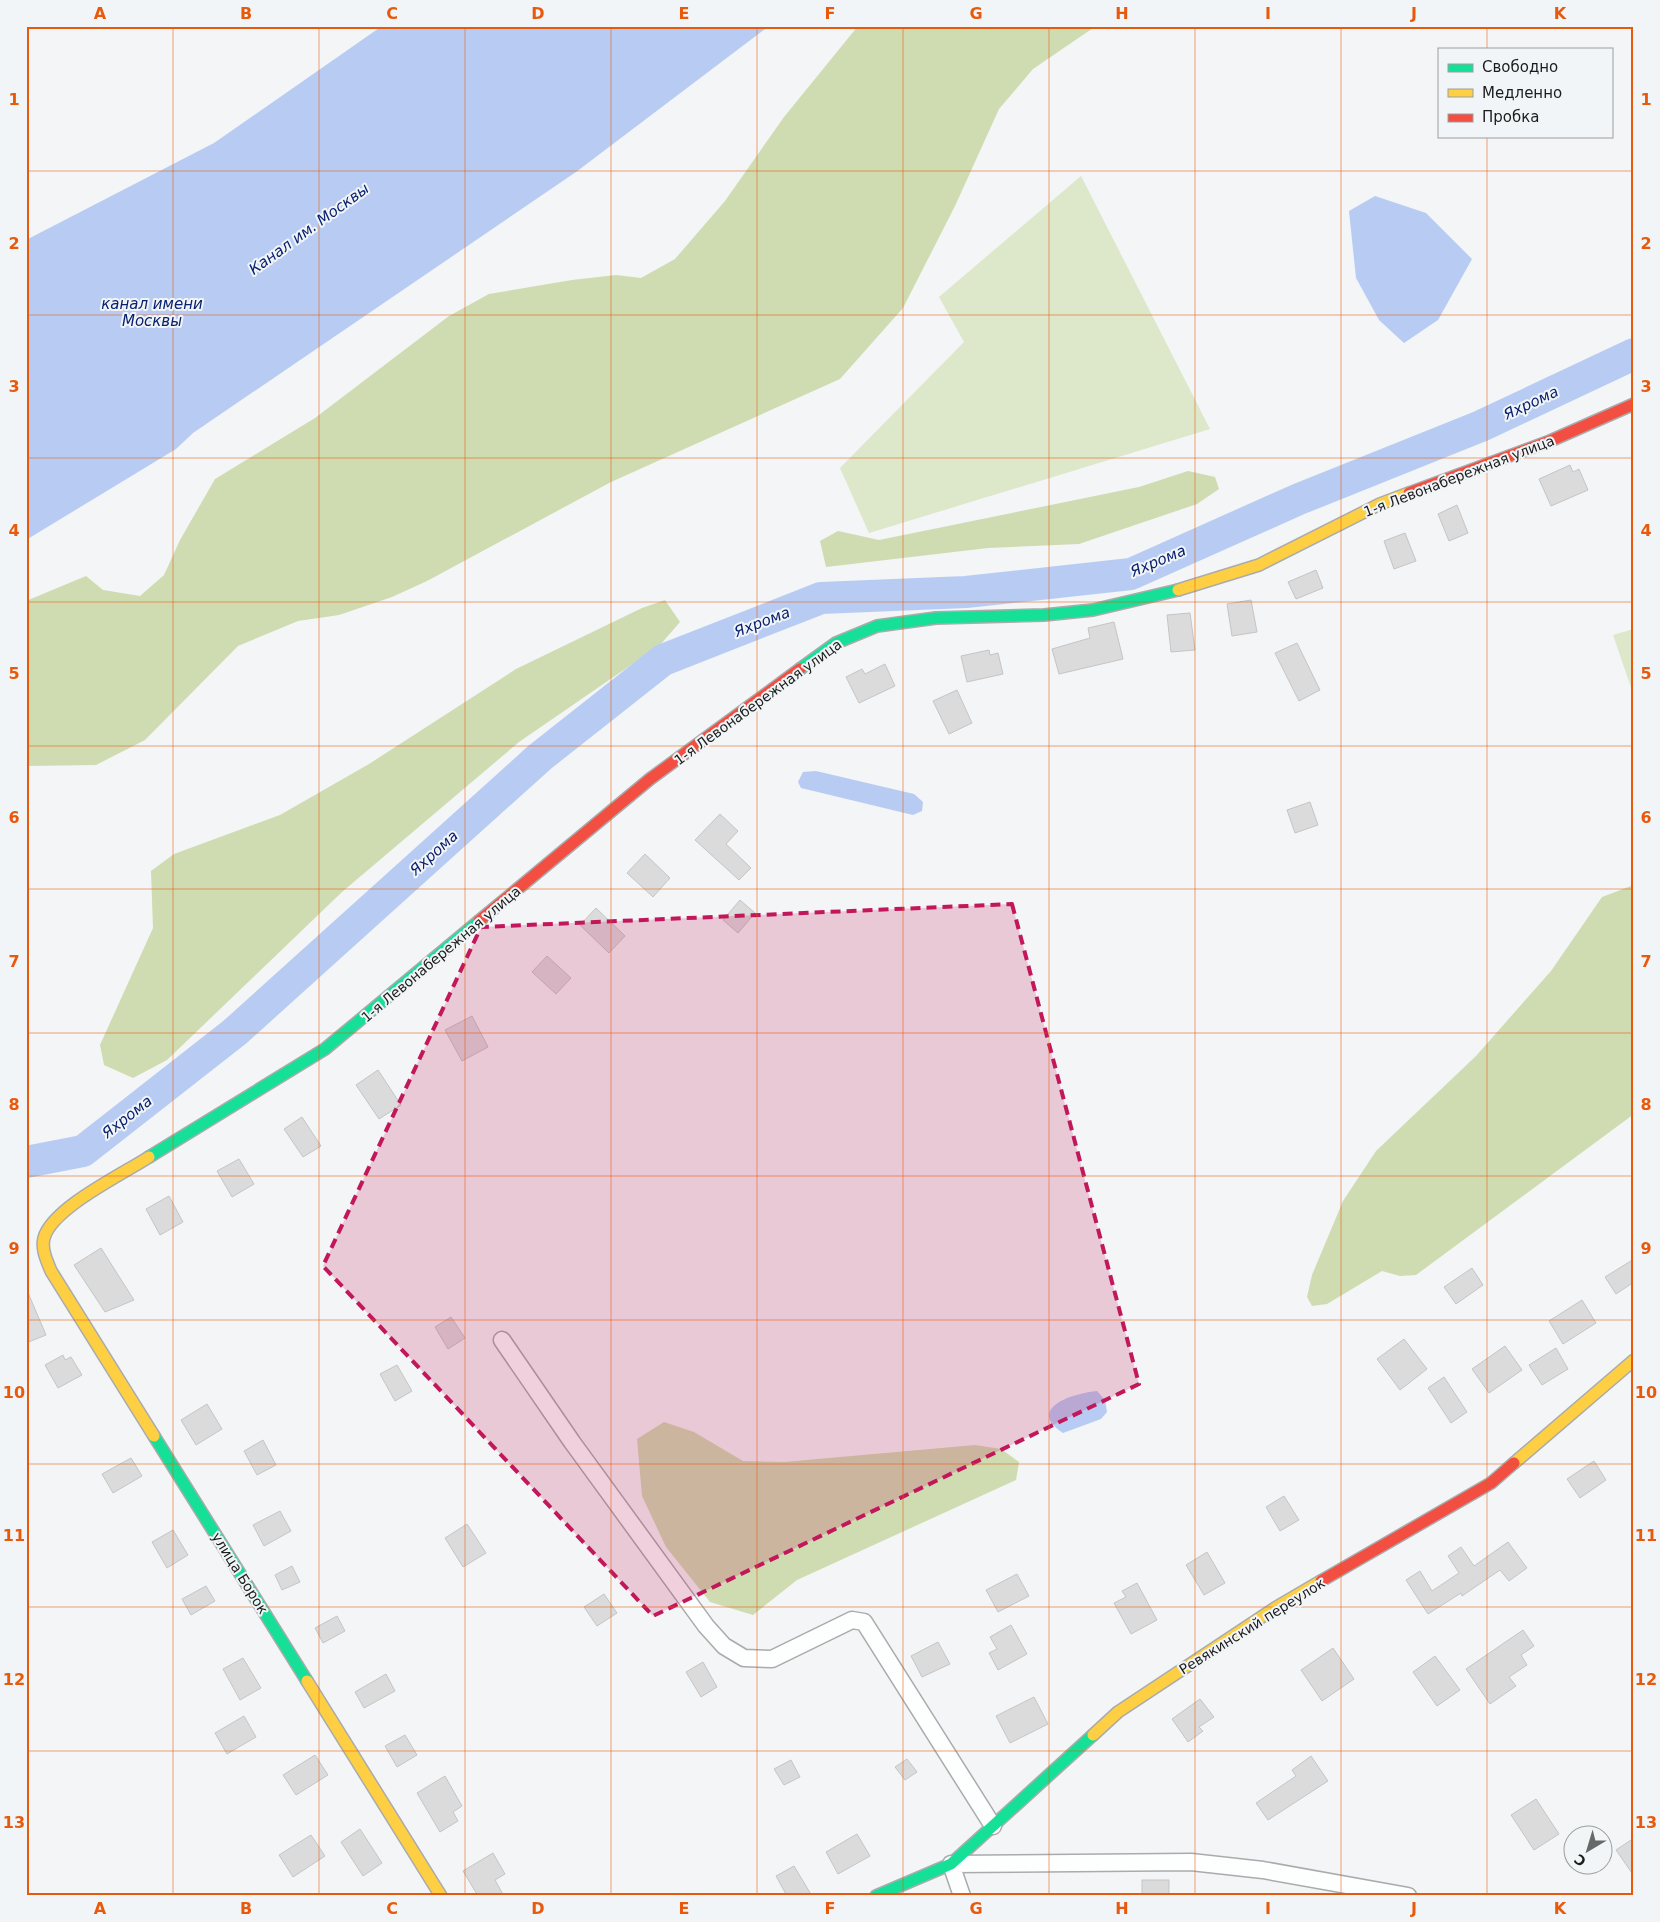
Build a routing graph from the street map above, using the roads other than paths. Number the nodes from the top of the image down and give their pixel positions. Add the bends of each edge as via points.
1 (1634, 404) edge
2 (41, 1250) joint
3 (502, 1340) dead end
4 (1634, 1360) edge
5 (992, 1826) junction
6 (951, 1864) junction
7 (441, 1896) edge
8 (876, 1896) edge
9 (962, 1896) edge
10 (1408, 1896) edge

1 - 2 street, 1-я Левонабережная улица via 1550,441 1380,504 1259,565 1178,590 1093,610 936,618 876,626 836,643 650,779 325,1050 62,1211 46,1230
2 - 7 street, улица Борок via 51,1271
3 - 5 street via 572,1442 724,1646 744,1658 772,1659 852,1620 864,1622
4 - 5 street, Ревякинский переулок via 1491,1483 1275,1608 1118,1712
5 - 6 street, Ревякинский переулок
6 - 8 street, Ревякинский переулок
6 - 9 street
6 - 10 street via 1191,1862 1263,1870

